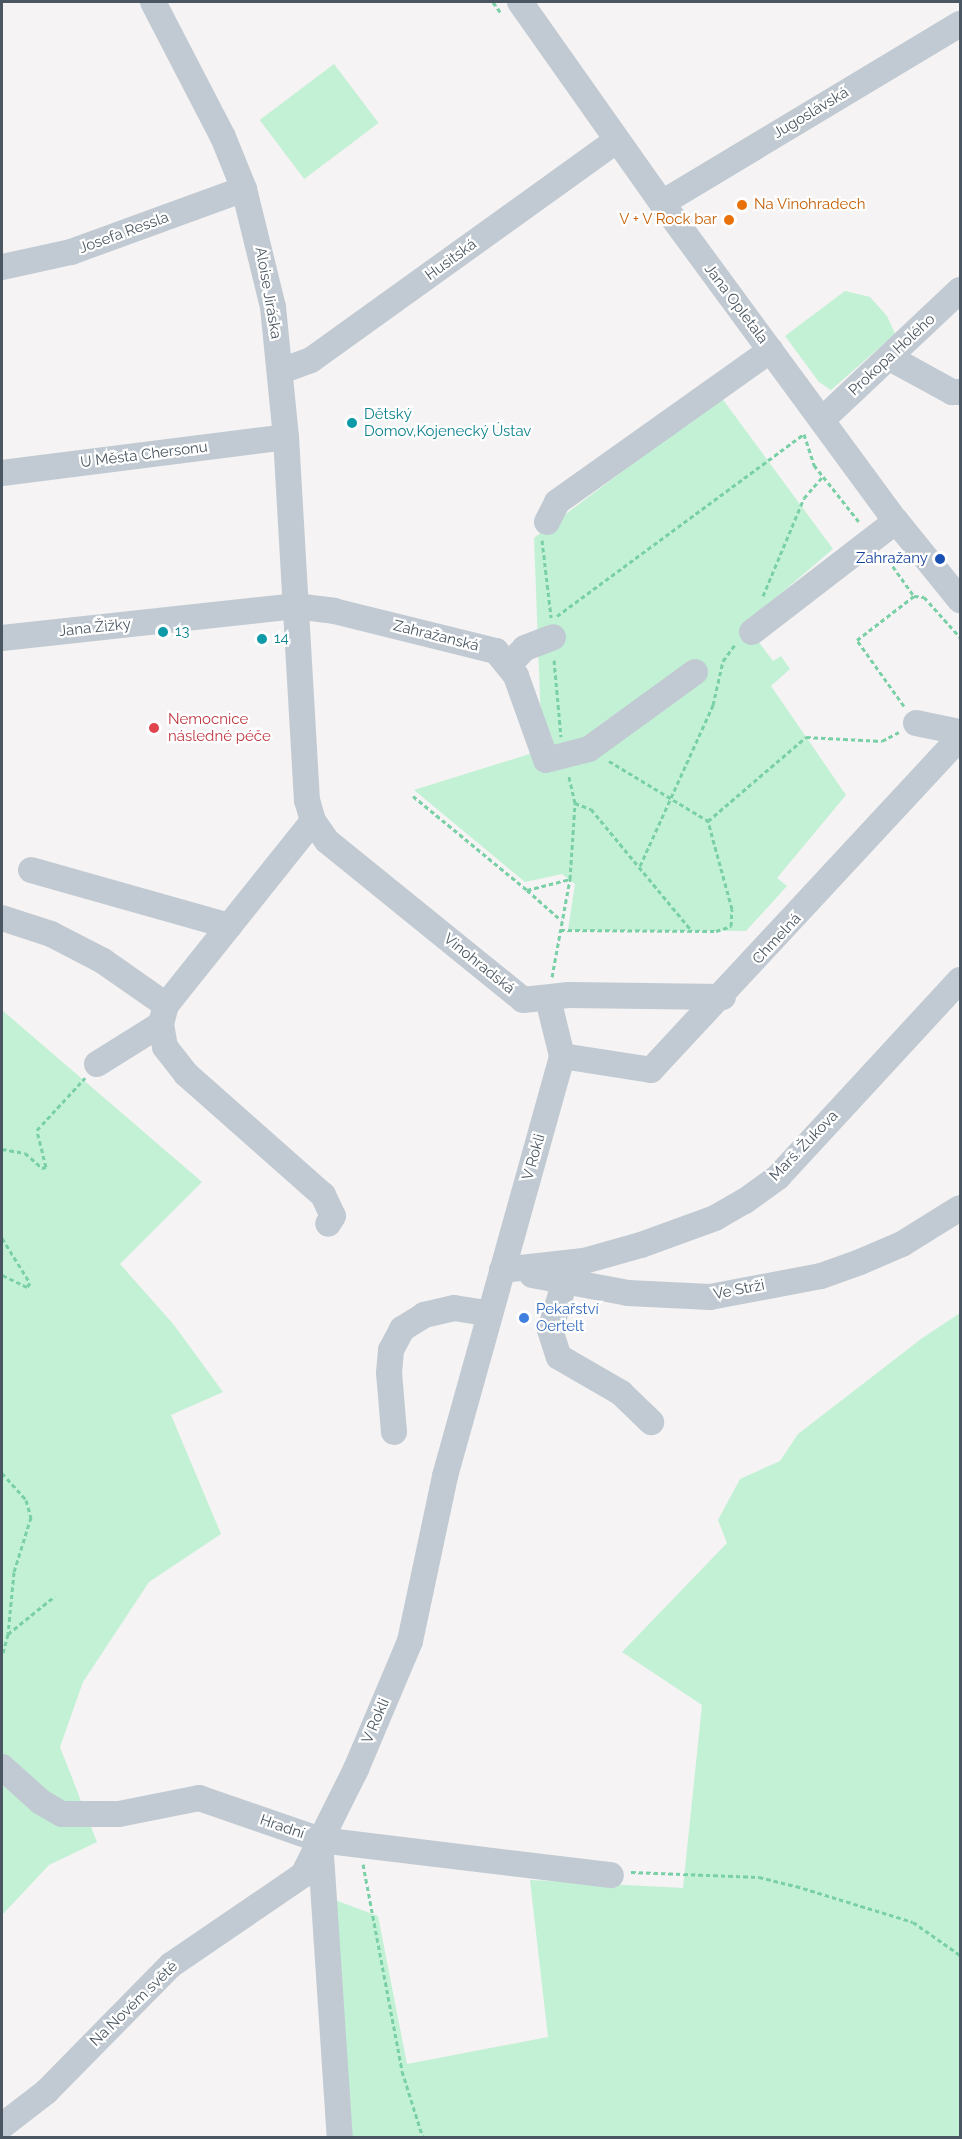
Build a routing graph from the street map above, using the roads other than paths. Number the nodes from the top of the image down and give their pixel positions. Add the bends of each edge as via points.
1 (153, 2) edge
2 (526, 4) edge
3 (960, 24) edge
4 (616, 141) junction
5 (244, 189) junction
6 (662, 203) junction
7 (2, 267) edge
8 (960, 290) edge
9 (771, 350) junction
10 (890, 358) junction
11 (281, 371) junction
12 (960, 392) edge
13 (814, 427) junction
14 (286, 437) junction
15 (2, 473) edge
16 (896, 521) junction
17 (547, 522) dead end
18 (960, 600) edge
19 (295, 606) junction
20 (552, 629) road end
21 (752, 632) road end
22 (2, 638) edge
23 (508, 665) junction
24 (695, 672) dead end
25 (916, 723) road end
26 (960, 732) edge
27 (960, 738) edge
28 (313, 820) junction
29 (31, 870) dead end
30 (2, 918) edge
31 (229, 926) junction
32 (960, 980) edge
33 (723, 997) junction
34 (548, 999) junction
35 (163, 1014) junction
36 (562, 1056) junction
37 (97, 1064) road end
38 (960, 1208) edge
39 (328, 1224) dead end
40 (502, 1270) junction
41 (564, 1281) junction
42 (490, 1314) junction
43 (651, 1422) dead end
44 (394, 1432) dead end
45 (2, 1767) edge
46 (320, 1840) junction
47 (611, 1875) road end
48 (2, 2126) edge
49 (340, 2138) edge

1 - 5 street, Aloise Jiráska via 223,137
2 - 4 street, Jana Opletala
3 - 6 street, Jugoslávská
4 - 6 street, Jana Opletala
4 - 11 street, Husitská via 311,360
5 - 7 street, Josefa Ressla via 71,252
5 - 11 street, Aloise Jiráska via 273,307
6 - 9 street, Jana Opletala
8 - 10 street, Prokopa Holého
9 - 13 street, Jana Opletala
9 - 17 street via 557,502
10 - 12 street via 952,392
10 - 13 street, Prokopa Holého
11 - 14 street, Aloise Jiráska
13 - 16 street, Jana Opletala
14 - 15 street, U Města Chersonu
14 - 19 street, Aloise Jiráska
16 - 18 street, Jana Opletala
16 - 21 street
19 - 22 street, Jana Žižky
19 - 23 street, Zahražanská via 334,611 496,651
19 - 28 street, Vinohradská via 307,800
20 - 23 street
23 - 24 street via 546,760 589,749
25 - 26 street
27 - 33 street, Chmelná
28 - 31 street
28 - 34 street, Vinohradská via 327,842 523,1000
29 - 31 street
30 - 35 street via 51,934 103,961
31 - 35 street
32 - 40 street, Marš. Žukova via 778,1177 745,1201 715,1218 641,1245 584,1261
33 - 34 street, Vinohradská via 569,995
33 - 36 street, Chmelná via 651,1070
34 - 36 street, V Rokli
35 - 37 street
35 - 39 street via 165,1047 186,1074 323,1195 333,1216
36 - 40 street, V Rokli
38 - 41 street, Ve Strži via 902,1244 850,1266 821,1276 710,1297 628,1293
40 - 41 street, Ve Strži
40 - 42 street, V Rokli
41 - 43 street via 550,1330 559,1357 621,1393
42 - 44 street via 454,1308 424,1315 402,1329 391,1350 389,1373
42 - 46 street, V Rokli via 445,1476 410,1641 356,1769
45 - 46 street, Hradní via 41,1802 62,1814 118,1814 199,1798
46 - 47 street
46 - 48 street, Na Novém světě via 303,1875 171,1965 46,2092
46 - 49 street, Hradní

